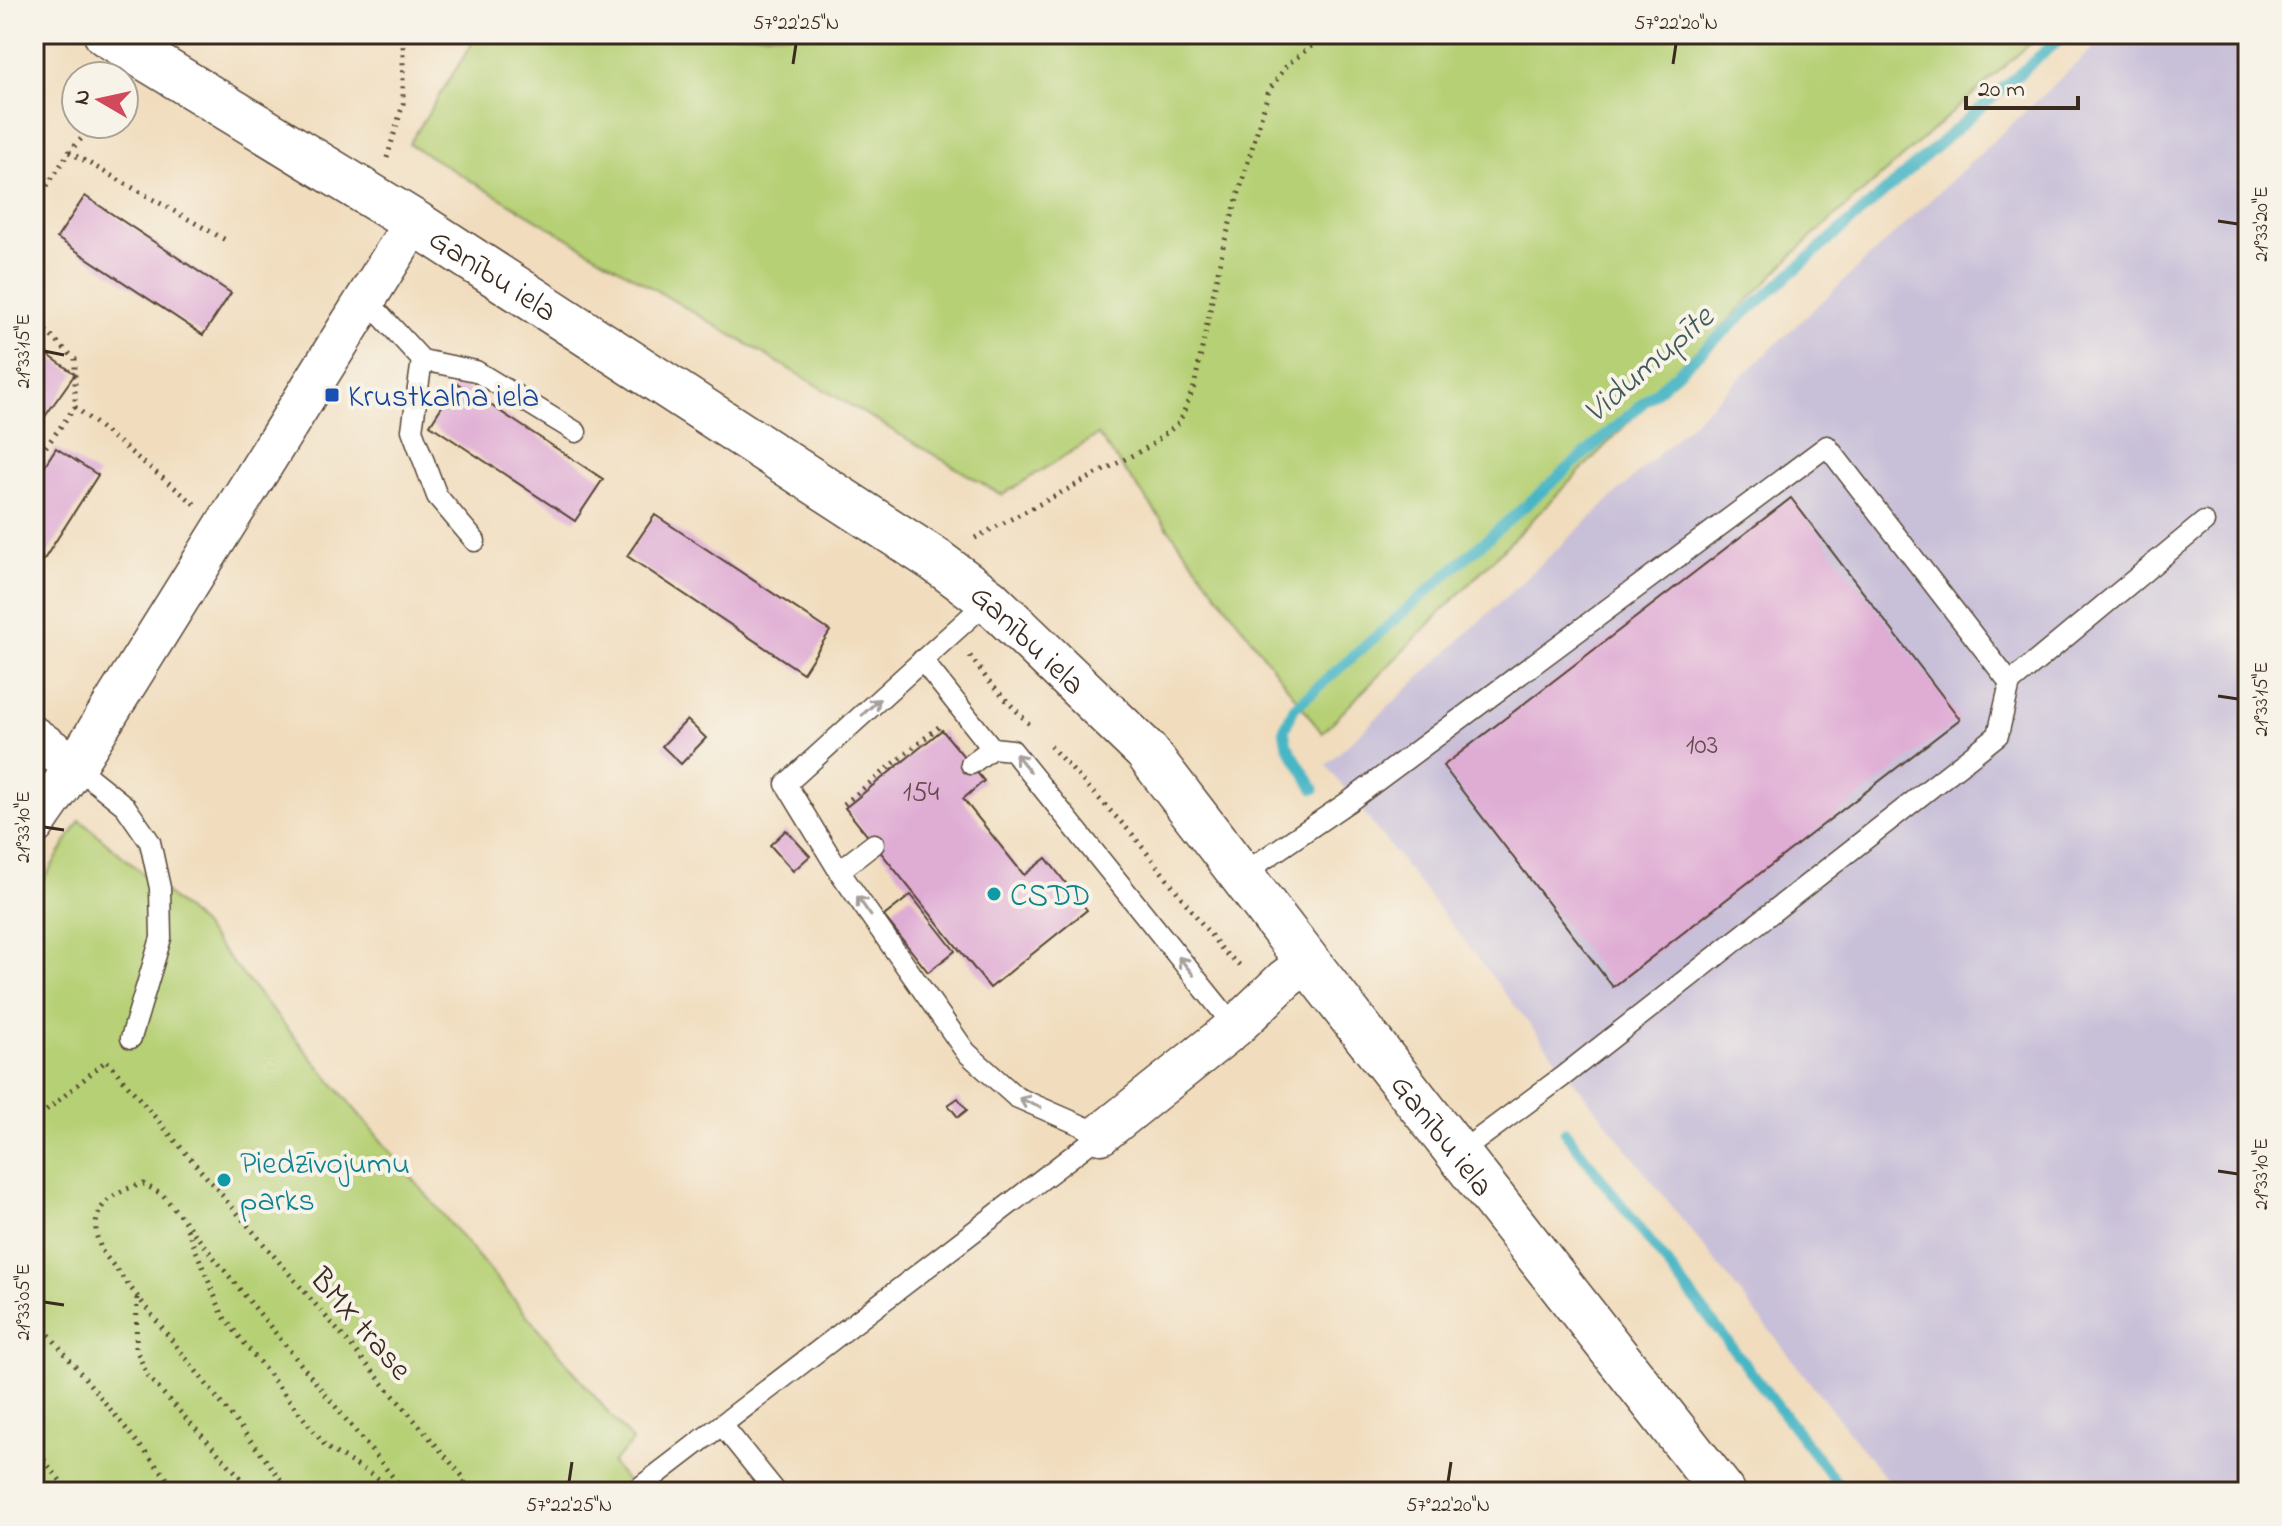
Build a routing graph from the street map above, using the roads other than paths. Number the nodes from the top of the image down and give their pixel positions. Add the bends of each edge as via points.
1 (106, 34) edge
2 (414, 222) junction
3 (366, 299) junction
4 (422, 360) junction
5 (576, 432) dead end
6 (2204, 522) dead end
7 (475, 541) dead end
8 (989, 600) junction
9 (922, 660) junction
10 (2010, 683) junction
11 (34, 737) edge
12 (992, 748) junction
13 (971, 764) dead end
14 (75, 766) junction
15 (34, 825) edge
16 (874, 844) dead end
17 (839, 871) junction
18 (1241, 875) junction
19 (1296, 970) junction
20 (1235, 1027) junction
21 (131, 1038) road end
22 (1101, 1134) junction
23 (1458, 1154) junction
24 (722, 1425) junction
25 (634, 1492) edge
26 (776, 1492) edge
27 (1723, 1492) edge

1 - 2 street, Ganību iela
2 - 3 street
2 - 8 street, Ganību iela
3 - 4 lane
3 - 14 street
4 - 5 lane via 476,371
4 - 7 lane via 412,430 437,496
6 - 10 lane
8 - 9 lane
8 - 18 street, Ganību iela via 1146,751
9 - 12 lane
17 -> 9 lane via 786,784
10 - 18 lane via 1827,446 1351,800
10 - 23 lane via 1998,735
11 - 14 street
12 - 13 lane
20 -> 12 lane via 1012,750
14 - 15 street
14 - 21 lane via 125,806 150,842 160,888 161,938
16 - 17 lane
22 -> 17 lane via 1016,1097 966,1052
18 - 19 street, Ganību iela
19 - 20 street
19 - 23 street, Ganību iela
20 - 22 street
22 - 24 lane
23 - 27 street, Ganību iela
24 - 25 lane
24 - 26 lane

